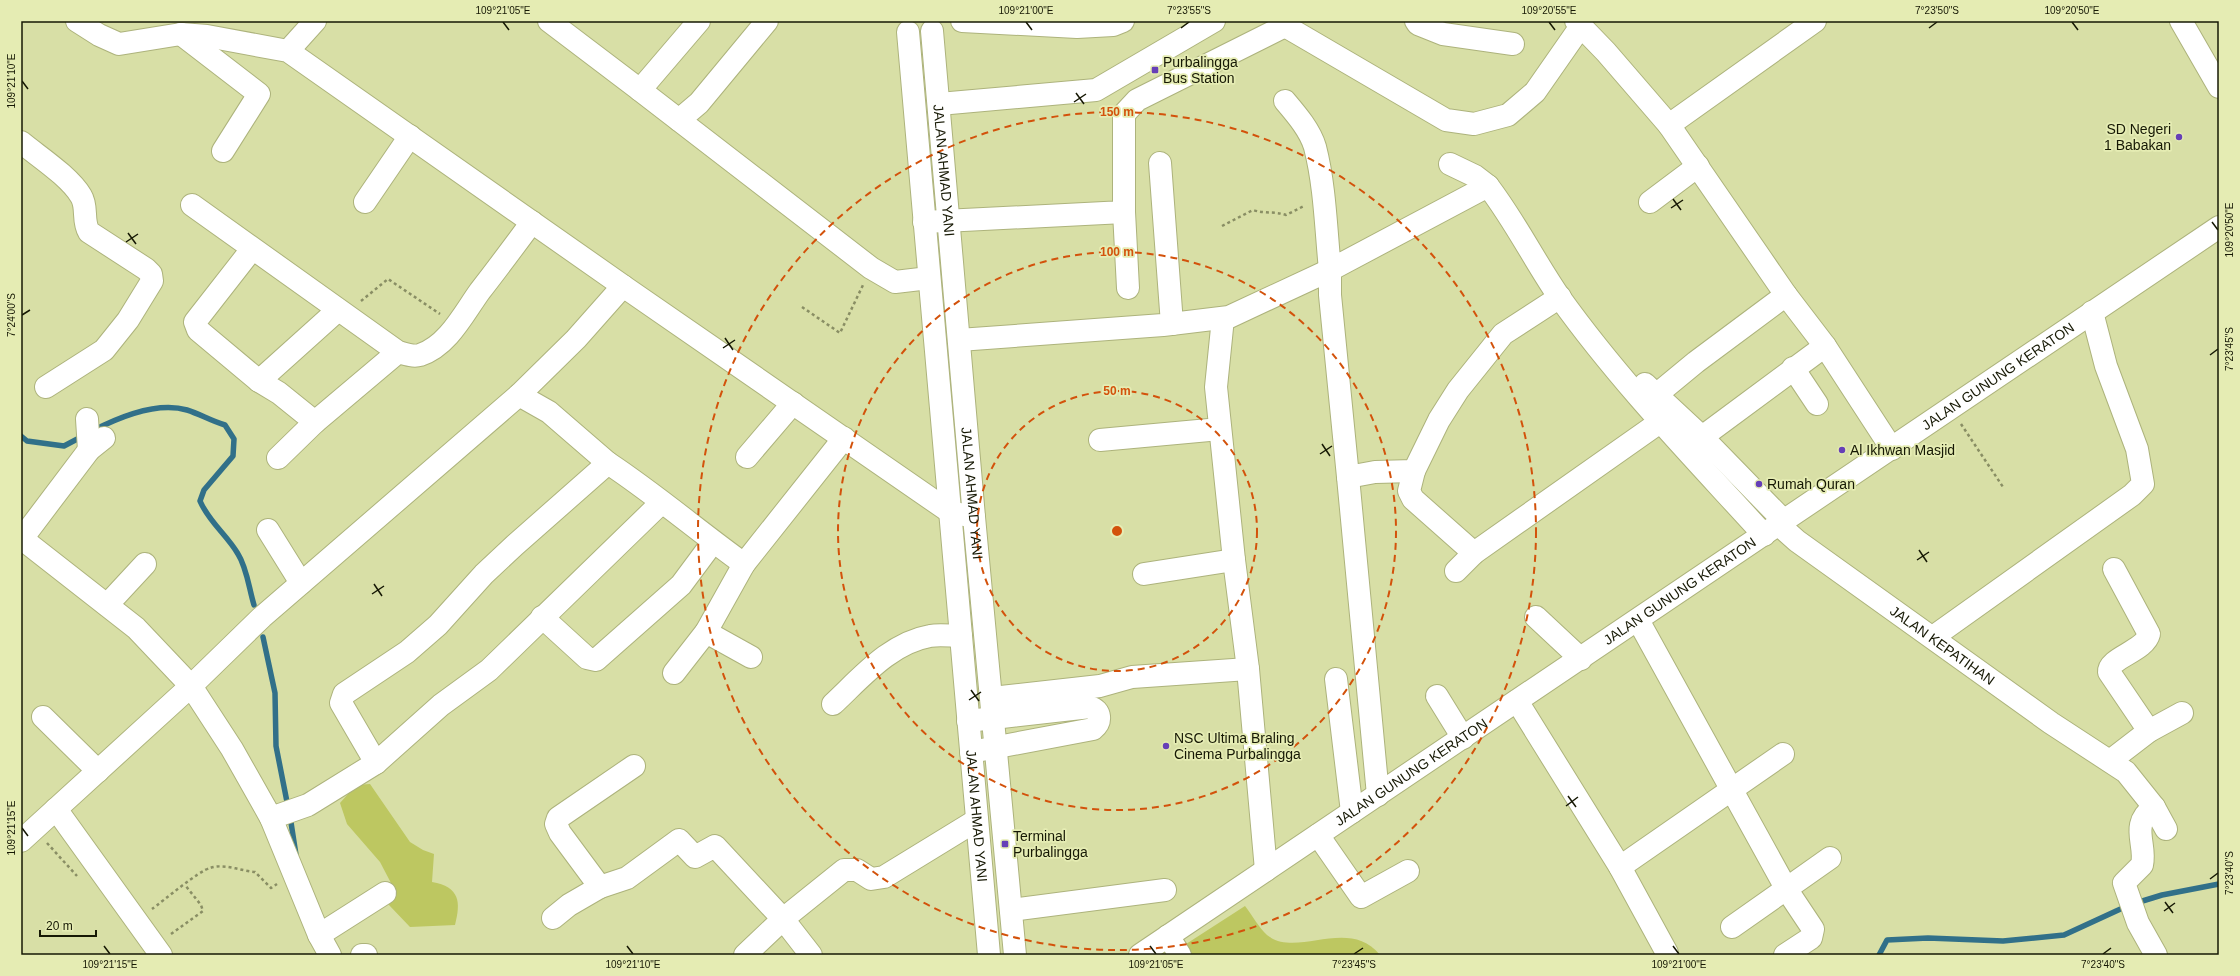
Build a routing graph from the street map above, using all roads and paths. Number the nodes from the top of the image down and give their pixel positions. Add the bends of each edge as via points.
1 (77, 21) edge
2 (315, 21) edge
3 (549, 21) edge
4 (699, 21) edge
5 (767, 21) edge
6 (962, 21) edge
7 (1214, 21) edge
8 (1416, 21) edge
9 (1815, 21) edge
10 (2181, 21) edge
11 (1116, 22) edge
12 (1282, 24) edge
13 (1578, 24) edge
14 (901, 26) edge
15 (937, 26) edge
16 (181, 34) junction
17 (1513, 44) dead end
18 (288, 51) junction
19 (2219, 87) edge
20 (640, 90) junction
21 (1286, 100) dead end
22 (939, 104) junction
23 (679, 120) junction
24 (1669, 126) junction
25 (410, 136) junction
26 (21, 142) edge
27 (223, 150) dead end
28 (1160, 163) dead end
29 (1450, 164) dead end
30 (1698, 166) junction
31 (1488, 186) junction
32 (1322, 196) junction
33 (366, 202) dead end
34 (1650, 202) dead end
35 (192, 205) dead end
36 (1124, 212) junction
37 (1521, 212) dead end
38 (949, 220) junction
39 (532, 222) junction
40 (924, 222) junction
41 (1222, 226) dead end
42 (2219, 227) edge
43 (252, 249) junction
44 (871, 268) junction
45 (1330, 270) junction
46 (929, 278) junction
47 (623, 286) junction
48 (1128, 288) dead end
49 (1786, 295) junction
50 (1560, 297) junction
51 (802, 307) dead end
52 (338, 310) junction
53 (2092, 312) junction
54 (1223, 318) junction
55 (1172, 324) junction
56 (457, 325) junction
57 (959, 340) junction
58 (1825, 346) junction
59 (398, 352) junction
60 (1793, 368) junction
61 (259, 381) junction
62 (46, 387) dead end
63 (519, 395) junction
64 (1656, 395) junction
65 (793, 402) junction
66 (1817, 404) dead end
67 (1950, 409) junction
68 (315, 422) junction
69 (1660, 422) junction
70 (1220, 429) junction
71 (92, 436) dead end
72 (1702, 437) junction
73 (844, 438) junction
74 (1100, 440) dead end
75 (1892, 449) junction
76 (747, 457) dead end
77 (278, 458) dead end
78 (608, 463) junction
79 (1414, 470) junction
80 (1348, 477) junction
81 (2003, 487) dead end
82 (662, 503) junction
83 (950, 512) junction
84 (974, 517) junction
85 (1774, 529) junction
86 (268, 530) dead end
87 (22, 539) edge
88 (713, 542) junction
89 (1474, 553) junction
90 (1234, 560) junction
91 (145, 564) dead end
92 (744, 564) junction
93 (2114, 568) dead end
94 (1456, 571) dead end
95 (1144, 574) dead end
96 (301, 583) junction
97 (107, 605) junction
98 (542, 617) junction
99 (1536, 617) dead end
100 (1638, 620) junction
101 (706, 632) junction
102 (961, 636) junction
103 (1933, 637) junction
104 (751, 657) dead end
105 (1580, 658) junction
106 (1248, 668) junction
107 (674, 673) dead end
108 (1336, 679) dead end
109 (191, 686) junction
110 (1437, 696) dead end
111 (1517, 701) junction
112 (833, 704) dead end
113 (992, 708) junction
114 (2182, 713) dead end
115 (43, 717) dead end
116 (968, 721) junction
117 (2149, 731) junction
118 (1463, 738) junction
119 (996, 747) junction
120 (971, 752) junction
121 (1783, 754) dead end
122 (2110, 761) junction
123 (376, 763) junction
124 (634, 766) dead end
125 (98, 771) junction
126 (1733, 791) junction
127 (1378, 795) junction
128 (56, 809) junction
129 (1352, 812) junction
130 (2150, 812) junction
131 (276, 817) junction
132 (977, 820) junction
133 (2166, 829) dead end
134 (28, 835) edge
135 (1318, 835) junction
136 (1830, 858) dead end
137 (1620, 867) junction
138 (1266, 870) junction
139 (1408, 871) dead end
140 (294, 872) junction
141 (80, 880) dead end
142 (185, 885) junction
143 (600, 887) junction
144 (1166, 890) dead end
145 (1787, 890) junction
146 (385, 893) dead end
147 (1011, 910) junction
148 (148, 912) dead end
149 (553, 918) dead end
150 (783, 919) junction
151 (1732, 927) dead end
152 (325, 931) junction
153 (1168, 936) junction
154 (161, 950) edge
155 (1667, 953) dead end
156 (330, 955) edge
157 (362, 955) edge
158 (366, 955) edge
159 (745, 955) edge
160 (811, 955) edge
161 (988, 955) edge
162 (1015, 955) edge
163 (1140, 955) edge
164 (1180, 955) edge
165 (1785, 955) edge
166 (2156, 955) edge

1 - 16 street via 110,42 119,44
2 - 18 street
3 - 20 street
4 - 20 street
5 - 23 street via 699,103
6 - 11 street via 1077,27
7 - 22 street via 1096,90
8 - 17 street via 1443,34
9 - 24 street
10 - 19 street
12 - 13 street via 1446,120 1474,124 1508,115 1535,92
12 - 36 street via 1137,100 1124,114
13 - 24 street via 1606,52
14 - 15 street via 916,34
14 - 40 street, JALAN AHMAD YANI
15 - 22 street, JALAN AHMAD YANI
16 - 18 street via 207,36
16 - 27 street via 259,94
18 - 25 street
20 - 23 street
21 - 32 street via 1315,146
22 - 38 street, JALAN AHMAD YANI
23 - 44 street
24 - 30 street
25 - 33 street
25 - 39 street
26 - 62 street via 63,176 81,195 85,204 86,227 89,232 146,269 151,274 152,281 128,320 104,350
28 - 55 street
29 - 31 street via 1475,176
30 - 34 street
30 - 49 street
31 - 45 street
31 - 50 street
32 - 41 path via 1286,215 1276,211 1264,214 1253,210
32 - 45 street
35 - 43 street
36 - 38 street
36 - 48 street
37 - 64 street via 1581,308 1633,372
38 - 40 street
38 - 57 street, JALAN AHMAD YANI
39 - 47 street
39 - 56 street
40 - 46 street, JALAN AHMAD YANI
42 - 53 street, JALAN GUNUNG KERATON
43 - 52 street
43 - 61 street via 195,322 198,330
44 - 46 street via 895,282
44 - 51 path via 840,333
45 - 54 street
45 - 80 street via 1330,296
46 - 83 street, JALAN AHMAD YANI
47 - 63 street via 576,339
47 - 65 street
49 - 58 street
49 - 64 street
50 - 69 street
50 - 79 street via 1503,334 1458,390 1439,420
52 - 56 path via 364,299 388,279
52 - 59 street
52 - 61 street
53 - 67 street, JALAN GUNUNG KERATON
53 - 103 street via 2106,366 2137,449 2143,480 2141,488
54 - 55 street
54 - 70 street via 1216,387
55 - 57 street
56 - 59 street via 440,342 421,354 414,356
57 - 84 street, JALAN AHMAD YANI
58 - 60 street
58 - 75 street
59 - 68 street
60 - 66 street
60 - 72 street
61 - 68 street
63 - 78 street via 549,412
63 - 96 street
64 - 72 street
65 - 73 street
65 - 76 street
67 - 75 street, JALAN GUNUNG KERATON
67 - 81 path
68 - 77 street
69 - 85 street
69 - 89 street
70 - 74 street
70 - 90 street
71 - 87 street
72 - 85 street
73 - 83 street
73 - 92 street
75 - 85 street, JALAN GUNUNG KERATON
78 - 82 street via 643,486
78 - 123 street via 484,574 438,625 407,652 342,697 341,703
79 - 80 street via 1375,472
79 - 89 street via 1409,491 1414,499
80 - 127 street
82 - 88 street
82 - 98 street
83 - 84 street
83 - 102 street, JALAN AHMAD YANI
84 - 113 street, JALAN AHMAD YANI
85 - 100 street, JALAN GUNUNG KERATON
85 - 103 street, JALAN KEPATIHAN via 1797,541
86 - 96 street
87 - 97 street
88 - 92 street
88 - 98 street via 681,585 596,660 587,658
89 - 94 street
90 - 95 street
90 - 106 street
91 - 97 street
92 - 101 street
93 - 117 street via 2149,634 2145,643 2112,664 2109,672
96 - 109 street
97 - 109 street via 141,633
98 - 123 street via 489,670 441,705
99 - 105 street
100 - 105 street, JALAN GUNUNG KERATON
100 - 126 street
101 - 104 street
101 - 107 street
102 - 112 street via 930,636 904,643
102 - 116 street, JALAN AHMAD YANI
103 - 122 street, JALAN KEPATIHAN via 2051,723
105 - 111 street, JALAN GUNUNG KERATON
106 - 113 street via 1132,677
106 - 138 street
108 - 129 street
109 - 125 street
109 - 131 street
110 - 118 street
111 - 118 street, JALAN GUNUNG KERATON
111 - 137 street
113 - 116 street
113 - 119 street, JALAN AHMAD YANI
113 - 119 street via 1090,707 1097,711 1099,718 1093,729
114 - 117 street
115 - 125 street
116 - 120 street, JALAN AHMAD YANI
117 - 122 street
118 - 127 street, JALAN GUNUNG KERATON
119 - 120 street
119 - 147 street, JALAN AHMAD YANI
120 - 132 street, JALAN AHMAD YANI
121 - 126 street
122 - 130 street, JALAN KEPATIHAN via 2135,781
123 - 131 street via 308,805
124 - 143 street via 558,818 556,824
125 - 128 street
126 - 137 street
126 - 145 street
127 - 129 street, JALAN GUNUNG KERATON
128 - 134 street
128 - 154 street
129 - 135 street, JALAN GUNUNG KERATON
130 - 133 street, JALAN KEPATIHAN
130 - 166 street via 2139,836 2142,865 2126,880 2124,888 2138,923
131 - 140 street
132 - 150 street via 884,877 871,879 857,870 844,870
132 - 161 street, JALAN AHMAD YANI
134 - 141 path
135 - 138 street, JALAN GUNUNG KERATON
135 - 139 street via 1361,897
136 - 145 street
137 - 155 street
138 - 153 street, JALAN GUNUNG KERATON
140 - 142 path via 271,888 256,872 240,871 230,867 210,868
140 - 152 street
142 - 148 path
142 - 154 path via 203,911
143 - 149 street via 569,905
143 - 150 street via 627,878 679,840 695,857 715,846
144 - 147 street
145 - 151 street
145 - 165 street via 1814,932 1811,938
146 - 152 street
147 - 162 street, JALAN AHMAD YANI
150 - 159 street
150 - 160 street
152 - 156 street
153 - 163 street, JALAN GUNUNG KERATON
153 - 164 street
157 - 158 street

